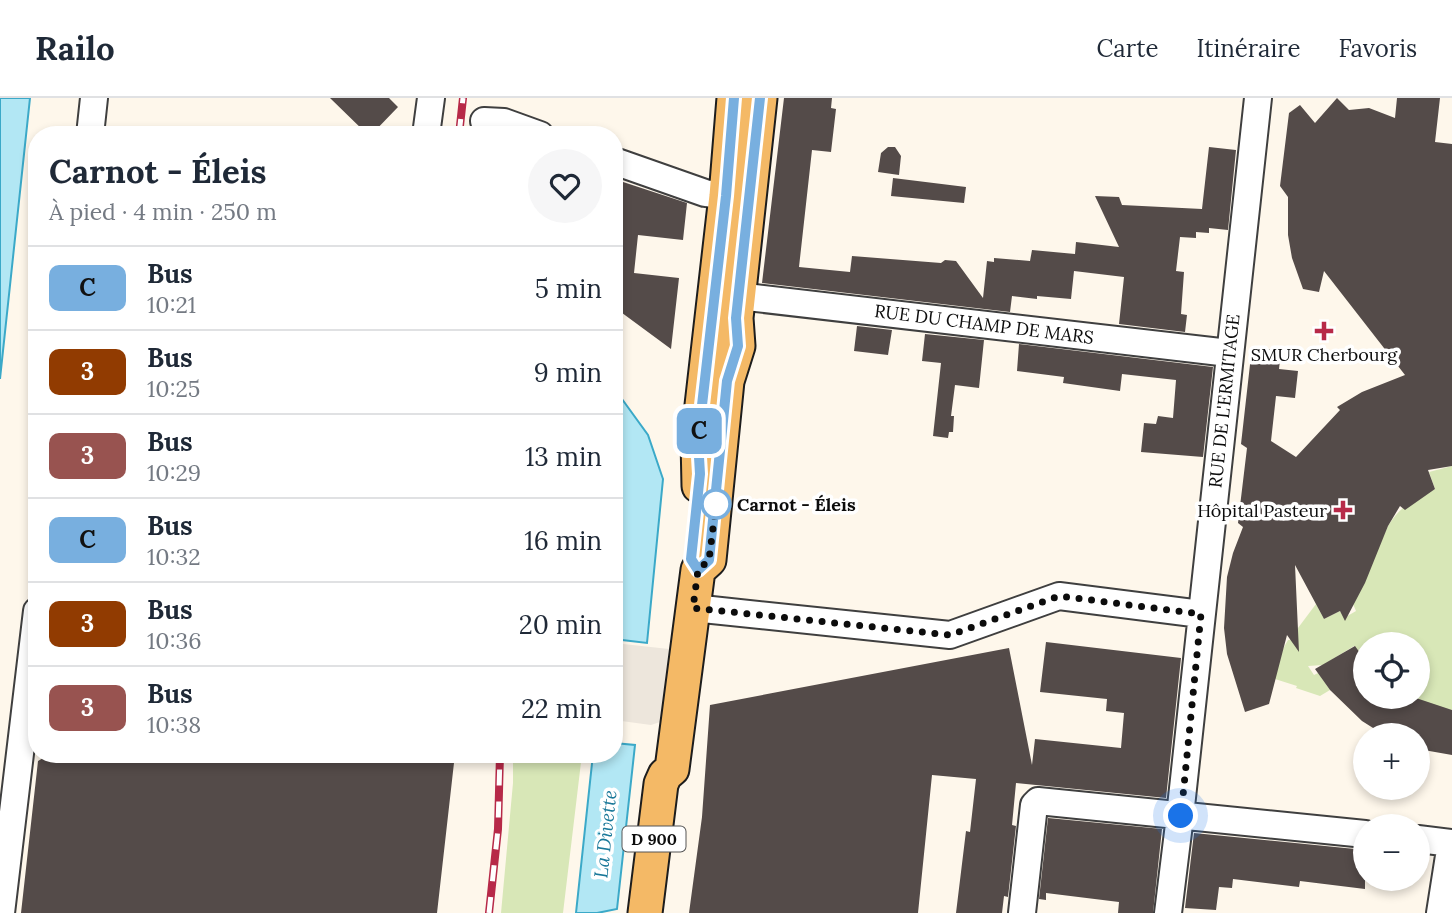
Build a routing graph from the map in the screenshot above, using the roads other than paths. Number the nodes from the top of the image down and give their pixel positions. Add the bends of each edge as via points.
1 (94, 98) edge
2 (431, 98) edge
3 (1258, 98) edge
4 (735, 100) edge
5 (484, 118) edge
6 (91, 126) edge
7 (427, 126) edge
8 (515, 126) edge
9 (623, 164) edge
10 (726, 196) junction
11 (738, 296) junction
12 (1229, 352) junction
13 (698, 570) junction
14 (693, 608) junction
15 (1201, 614) junction
16 (28, 679) edge
17 (671, 769) junction
18 (1181, 816) junction
19 (1353, 833) edge
20 (1430, 840) edge
21 (1451, 843) edge
22 (1, 913) edge
23 (645, 913) edge
24 (664, 913) edge
25 (1022, 913) edge
26 (1168, 913) edge
27 (1440, 913) edge

1 - 6 street
2 - 7 street
3 - 12 street, RUE DE L'ERMITAGE
4 - 10 main road, D 900
4 - 11 main road, D 900
5 - 8 street
9 - 10 street
10 - 13 main road, D 900 via 698,440 700,474 691,559
11 - 12 street, RUE DU CHAMP DE MARS
11 - 13 main road, D 900 via 738,346 727,381 709,560
12 - 15 street, RUE DE L'ERMITAGE
13 - 14 main road, D 900
14 - 15 street via 950,635 1059,596
14 - 17 main road, D 900
15 - 18 street, RUE DE L'ERMITAGE
16 - 22 street
17 - 23 main road, D 900 via 661,784
17 - 24 main road, D 900 via 677,784
18 - 19 street
18 - 25 street via 1038,801
18 - 26 street, RUE DE L'ERMITAGE
20 - 21 street
21 - 27 street

